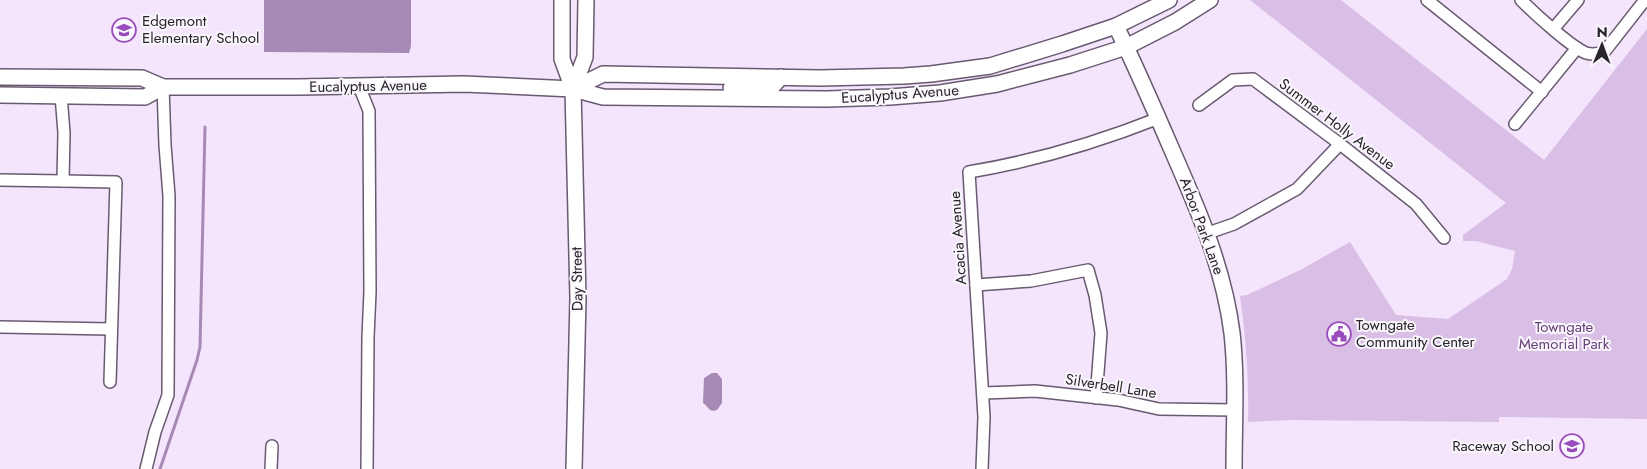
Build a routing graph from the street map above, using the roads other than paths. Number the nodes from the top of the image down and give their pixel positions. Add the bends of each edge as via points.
1 (562, 0) edge
2 (586, 0) edge
3 (1169, 0) edge
4 (1210, 0) edge
5 (1427, 0) edge
6 (1521, 0) edge
7 (1578, 0) edge
8 (1645, 0) edge
9 (1116, 26) junction
10 (1554, 28) junction
11 (1126, 47) junction
12 (1577, 48) junction
13 (0, 76) edge
14 (904, 76) junction
15 (781, 77) junction
16 (359, 86) junction
17 (163, 87) junction
18 (573, 89) junction
19 (1542, 92) junction
20 (0, 95) edge
21 (61, 95) junction
22 (676, 97) junction
23 (797, 99) junction
24 (1199, 105) dead end
25 (1158, 118) junction
26 (1516, 124) dead end
27 (1340, 144) junction
28 (0, 180) edge
29 (63, 180) junction
30 (1208, 233) junction
31 (1444, 238) dead end
32 (976, 284) junction
33 (0, 327) edge
34 (111, 329) junction
35 (110, 382) dead end
36 (983, 393) junction
37 (1096, 398) junction
38 (1235, 410) junction
39 (272, 446) dead end
40 (146, 469) edge
41 (271, 469) edge
42 (367, 469) edge
43 (574, 469) edge
44 (982, 469) edge
45 (1234, 469) edge

1 - 18 main road, Day Street via 562,59
2 - 18 main road, Day Street via 585,57
3 - 9 main road, Eucalyptus Avenue
4 - 11 main road, Eucalyptus Avenue
5 - 19 street
6 - 10 street
7 - 10 street
8 - 12 street via 1605,51 1592,54
9 - 11 main road, Arbor Park Lane
9 - 14 main road, Eucalyptus Avenue via 990,66
10 - 12 street
11 - 23 main road, Eucalyptus Avenue via 1070,66 988,86 904,96
11 - 25 main road, Arbor Park Lane
12 - 19 street
13 - 17 main road, Eucalyptus Avenue via 142,78
14 - 15 main road, Eucalyptus Avenue
14 - 23 main road via 872,87 820,87
15 - 18 main road, Eucalyptus Avenue via 603,74
15 - 22 main road via 771,88 718,88
16 - 17 main road, Eucalyptus Avenue
16 - 18 main road, Eucalyptus Avenue via 464,84
16 - 42 street via 369,111
17 - 21 main road, Eucalyptus Avenue via 145,97
17 - 40 street via 169,196 168,395
18 - 22 main road, Eucalyptus Avenue via 602,97
18 - 43 main road, Day Street via 578,298
19 - 26 street
20 - 21 main road, Eucalyptus Avenue
21 - 29 street
22 - 23 main road, Eucalyptus Avenue
24 - 27 street, Summer Holly Avenue via 1234,80 1253,79
25 - 30 main road, Arbor Park Lane
25 - 32 street, Acacia Avenue via 1070,150 969,172
27 - 30 street via 1297,189 1234,224
27 - 31 street, Summer Holly Avenue via 1416,204
28 - 29 street
29 - 34 street via 116,182
30 - 38 main road, Arbor Park Lane via 1221,274 1231,327
32 - 36 street, Acacia Avenue
32 - 37 street via 1031,281 1088,270 1096,295 1101,333
33 - 34 street
34 - 35 street
36 - 37 street, Silverbell Lane via 1034,391
36 - 44 street, Acacia Avenue via 985,435
37 - 38 street, Silverbell Lane via 1158,409
38 - 45 main road, Arbor Park Lane
39 - 41 street

